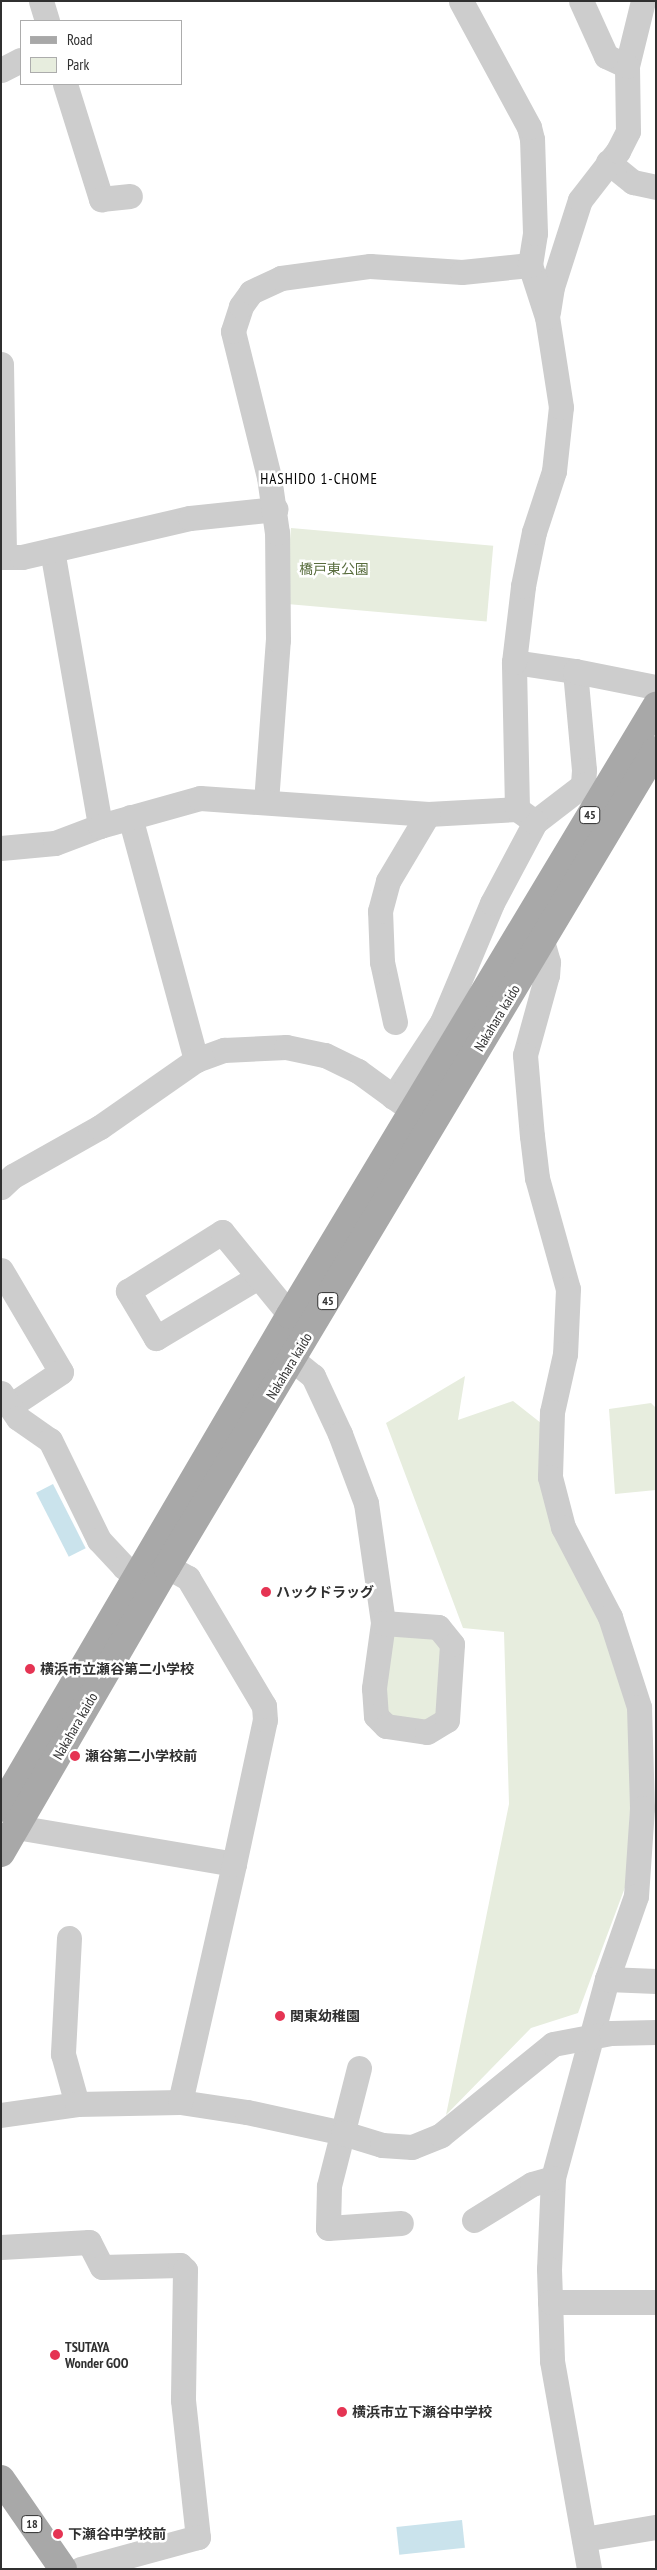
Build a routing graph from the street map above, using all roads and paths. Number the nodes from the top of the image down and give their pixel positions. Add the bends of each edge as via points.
1 (41, 1) edge
2 (461, 1) edge
3 (581, 1) edge
4 (643, 1) edge
5 (47, 20) edge
6 (20, 60) edge
7 (627, 66) junction
8 (1, 70) edge
9 (65, 85) edge
10 (608, 162) junction
11 (656, 187) edge
12 (130, 196) dead end
13 (530, 265) junction
14 (548, 317) junction
15 (1, 364) edge
16 (276, 509) junction
17 (52, 550) junction
18 (2, 557) edge
19 (514, 662) junction
20 (575, 672) junction
21 (656, 687) edge
22 (656, 706) edge
23 (656, 750) edge
24 (593, 790) junction
25 (266, 802) junction
26 (428, 814) junction
27 (526, 816) junction
28 (130, 817) junction
29 (100, 826) junction
30 (1, 848) edge
31 (534, 933) junction
32 (395, 1022) dead end
33 (196, 1060) junction
34 (403, 1105) junction
35 (1, 1187) edge
36 (1, 1270) edge
37 (258, 1277) junction
38 (290, 1315) junction
39 (293, 1360) junction
40 (6, 1400) edge
41 (152, 1572) junction
42 (383, 1623) junction
43 (9, 1817) edge
44 (1, 1853) edge
45 (234, 1864) junction
46 (646, 1896) edge
47 (69, 1938) dead end
48 (607, 1980) junction
49 (656, 1981) edge
50 (656, 2032) edge
51 (591, 2037) junction
52 (360, 2068) dead end
53 (180, 2102) junction
54 (77, 2104) junction
55 (1, 2115) edge
56 (343, 2133) junction
57 (553, 2178) junction
58 (474, 2220) dead end
59 (401, 2223) dead end
60 (1, 2247) edge
61 (550, 2302) junction
62 (656, 2302) edge
63 (1, 2479) edge
64 (656, 2527) edge
65 (584, 2538) junction
66 (63, 2569) edge
67 (80, 2569) edge
68 (589, 2569) edge

1 - 5 street
2 - 13 street via 529,127 534,150 535,233
3 - 7 street via 606,56
4 - 7 street
6 - 8 street
7 - 10 street via 628,131
9 - 12 street via 101,199
10 - 11 street via 633,182
10 - 14 street via 580,200 552,287
13 - 14 street
13 - 16 street via 462,272 370,266 281,278 251,292 234,320 233,331
14 - 19 street via 561,408 554,470 534,532 523,586
15 - 18 street
16 - 17 street via 190,518
16 - 25 street via 278,640
17 - 18 street
17 - 29 street
19 - 20 street
19 - 27 street
20 - 21 street
20 - 24 street via 584,770
22 - 24 main road, Nakahara kaido / 45
23 - 31 main road, Nakahara kaido / 45
24 - 27 street
24 - 31 main road, Nakahara kaido / 45
25 - 26 street
25 - 28 street via 200,798
26 - 27 street
26 - 32 street via 388,881 380,911 382,962
27 - 34 street via 442,1022
28 - 29 street
28 - 33 street
29 - 30 street via 55,843
31 - 34 main road, Nakahara kaido / 45
31 - 39 main road, Nakahara kaido / 45
31 - 46 street via 547,975 524,1063 537,1178 568,1289 565,1354 552,1412 550,1477 563,1527 610,1617 639,1707
33 - 34 street via 224,1050 286,1047 325,1056 358,1072
33 - 35 street via 100,1127 13,1176
34 - 38 main road, Nakahara kaido / 45
36 - 40 street via 61,1372
37 - 37 street via 222,1232 128,1291 156,1338
37 - 38 street
38 - 41 main road, Nakahara kaido / 45
39 - 41 main road, Nakahara kaido / 45
39 - 42 street via 313,1376 366,1502
40 - 41 street via 18,1418 50,1440 99,1540
41 - 43 main road, Nakahara kaido / 45
41 - 45 street via 188,1578 264,1706 264,1720
42 - 42 street via 374,1688 376,1716 386,1726 427,1732 448,1720 452,1644 438,1627
43 - 44 main road, Nakahara kaido / 45
43 - 45 street
45 - 53 street
46 - 48 street
47 - 54 street via 63,2054
48 - 49 street
48 - 51 street
50 - 51 street
51 - 56 street via 553,2044 441,2135 412,2148 382,2146
51 - 57 street
52 - 56 street
53 - 54 street
53 - 56 street via 247,2112
54 - 55 street
56 - 59 street via 329,2186 328,2228
57 - 58 street via 532,2184
57 - 61 street
60 - 67 street via 89,2242 102,2267 180,2265 185,2270 183,2400 198,2537
61 - 62 street
61 - 65 street via 552,2361
63 - 66 main road, 18
64 - 65 street
65 - 68 street

